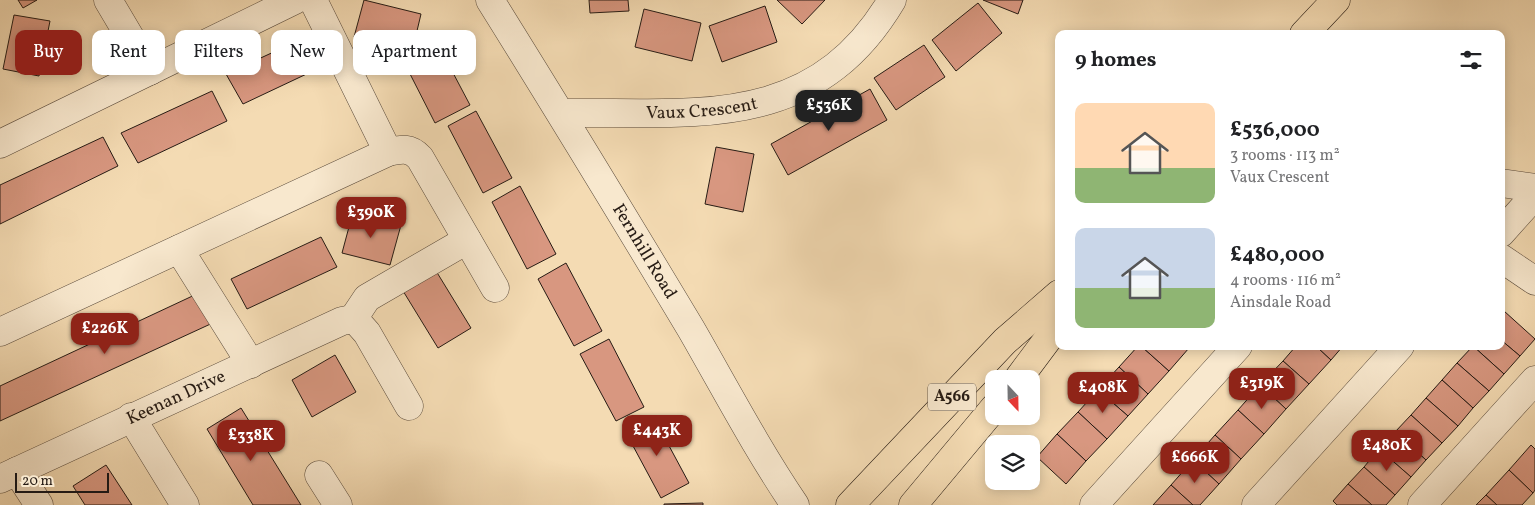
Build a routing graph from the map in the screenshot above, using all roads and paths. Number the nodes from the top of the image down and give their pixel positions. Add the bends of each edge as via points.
1 (108, 0) edge
2 (295, 0) edge
3 (314, 0) edge
4 (490, 0) edge
5 (892, 0) edge
6 (1336, 0) edge
7 (126, 30) edge
8 (1308, 30) edge
9 (165, 64) edge
10 (142, 75) edge
11 (561, 113) junction
12 (0, 144) edge
13 (388, 152) junction
14 (1505, 184) edge
15 (1535, 188) edge
16 (1535, 195) edge
17 (1505, 229) edge
18 (467, 240) junction
19 (179, 249) junction
20 (1505, 261) edge
21 (1535, 281) edge
22 (495, 288) dead end
23 (1055, 297) edge
24 (353, 320) junction
25 (1055, 329) edge
26 (0, 332) edge
27 (1234, 350) edge
28 (1396, 350) edge
29 (250, 364) junction
30 (1025, 370) edge
31 (1535, 380) edge
32 (409, 406) dead end
33 (131, 417) junction
34 (985, 419) edge
35 (9, 475) edge
36 (319, 475) dead end
37 (39, 505) edge
38 (185, 505) edge
39 (338, 505) edge
40 (795, 505) edge
41 (850, 505) edge
42 (913, 505) edge
43 (1094, 505) edge
44 (1256, 505) edge
45 (1422, 505) edge

1 - 7 street
2 - 9 street
3 - 13 street
4 - 11 street, Fernhill Road
5 - 11 street, Vaux Crescent via 869,34 849,54 827,72 782,97 727,110 690,113
6 - 8 main road
10 - 12 street
11 - 40 street, Fernhill Road
13 - 18 street via 409,149 415,153
13 - 19 street
14 - 15 street
16 - 17 street
18 - 22 street
18 - 24 street via 367,298
19 - 26 street
19 - 29 street
20 - 21 street
23 - 41 main road, A566 via 1005,341
24 - 29 street, Keenan Drive via 342,321
24 - 32 street via 367,333
25 - 30 main road
27 - 43 street
28 - 44 street
29 - 33 street, Keenan Drive
31 - 45 street
33 - 35 street, Keenan Drive
33 - 38 street
34 - 42 main road, A566
35 - 37 street
36 - 39 street

